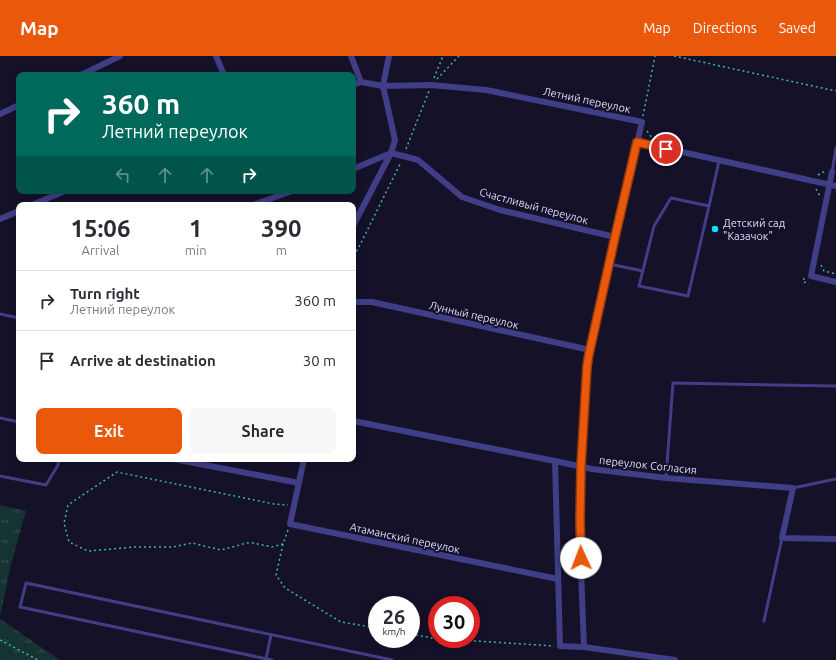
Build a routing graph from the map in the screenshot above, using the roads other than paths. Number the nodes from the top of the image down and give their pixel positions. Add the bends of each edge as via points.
1 (120, 56) edge
2 (216, 56) edge
3 (351, 56) edge
4 (389, 56) edge
5 (87, 72) edge
6 (223, 72) edge
7 (361, 82) junction
8 (356, 84) edge
9 (383, 86) junction
10 (16, 106) edge
11 (0, 114) edge
12 (637, 142) junction
13 (836, 148) edge
14 (391, 153) junction
15 (719, 161) junction
16 (356, 168) edge
17 (832, 172) joint
18 (833, 186) edge
19 (58, 194) edge
20 (284, 194) edge
21 (39, 202) edge
22 (261, 202) edge
23 (709, 206) junction
24 (16, 211) edge
25 (0, 219) edge
26 (356, 220) edge
27 (615, 237) junction
28 (609, 264) junction
29 (643, 272) junction
30 (836, 282) edge
31 (356, 302) edge
32 (0, 314) edge
33 (16, 317) edge
34 (590, 350) junction
35 (836, 386) edge
36 (0, 418) edge
37 (16, 421) edge
38 (356, 422) edge
39 (555, 461) junction
40 (58, 462) edge
41 (189, 462) edge
42 (303, 462) edge
43 (581, 466) junction
44 (0, 476) edge
45 (666, 478) junction
46 (836, 479) edge
47 (299, 482) junction
48 (793, 488) junction
49 (782, 538) junction
50 (836, 539) edge
51 (558, 579) junction
52 (764, 621) dead end
53 (271, 635) junction
54 (584, 647) junction
55 (266, 659) junction
56 (272, 660) edge
57 (392, 660) edge
58 (675, 660) edge

1 - 5 street
2 - 6 street
3 - 7 street
4 - 9 street
7 - 8 street
7 - 9 street, Летний переулок
9 - 12 street, Летний переулок via 431,85 486,90 642,122
9 - 14 street via 394,140
10 - 11 street
12 - 15 street
12 - 27 street, Летний переулок
13 - 17 lane
14 - 16 street
14 - 26 street
14 - 27 street, Счастливый переулок via 418,160 462,197 500,210
15 - 18 street
15 - 23 lane
17 - 18 street
18 - 30 street via 811,276
19 - 21 street
20 - 22 street
23 - 29 lane via 671,198 654,226
23 - 29 lane via 688,296 639,286
24 - 25 street
27 - 28 street, Летний переулок
28 - 29 lane
28 - 34 street, Летний переулок
31 - 34 street, Лунный переулок via 372,302
32 - 33 lane
34 - 43 street, Летний переулок
35 - 45 lane via 673,383
36 - 37 lane
38 - 39 street, переулок Согласия
39 - 43 street, переулок Согласия
39 - 51 street
40 - 44 lane via 46,485
41 - 47 street
42 - 47 street
43 - 45 street, переулок Согласия
43 - 54 street, Летний переулок
45 - 48 street, переулок Согласия
46 - 48 lane
47 - 51 street, Атаманский переулок via 290,524
48 - 49 street
49 - 50 street
49 - 52 lane
51 - 54 street via 560,646
53 - 55 lane
53 - 55 lane via 26,583 20,607
53 - 57 lane
54 - 58 street
55 - 56 lane

